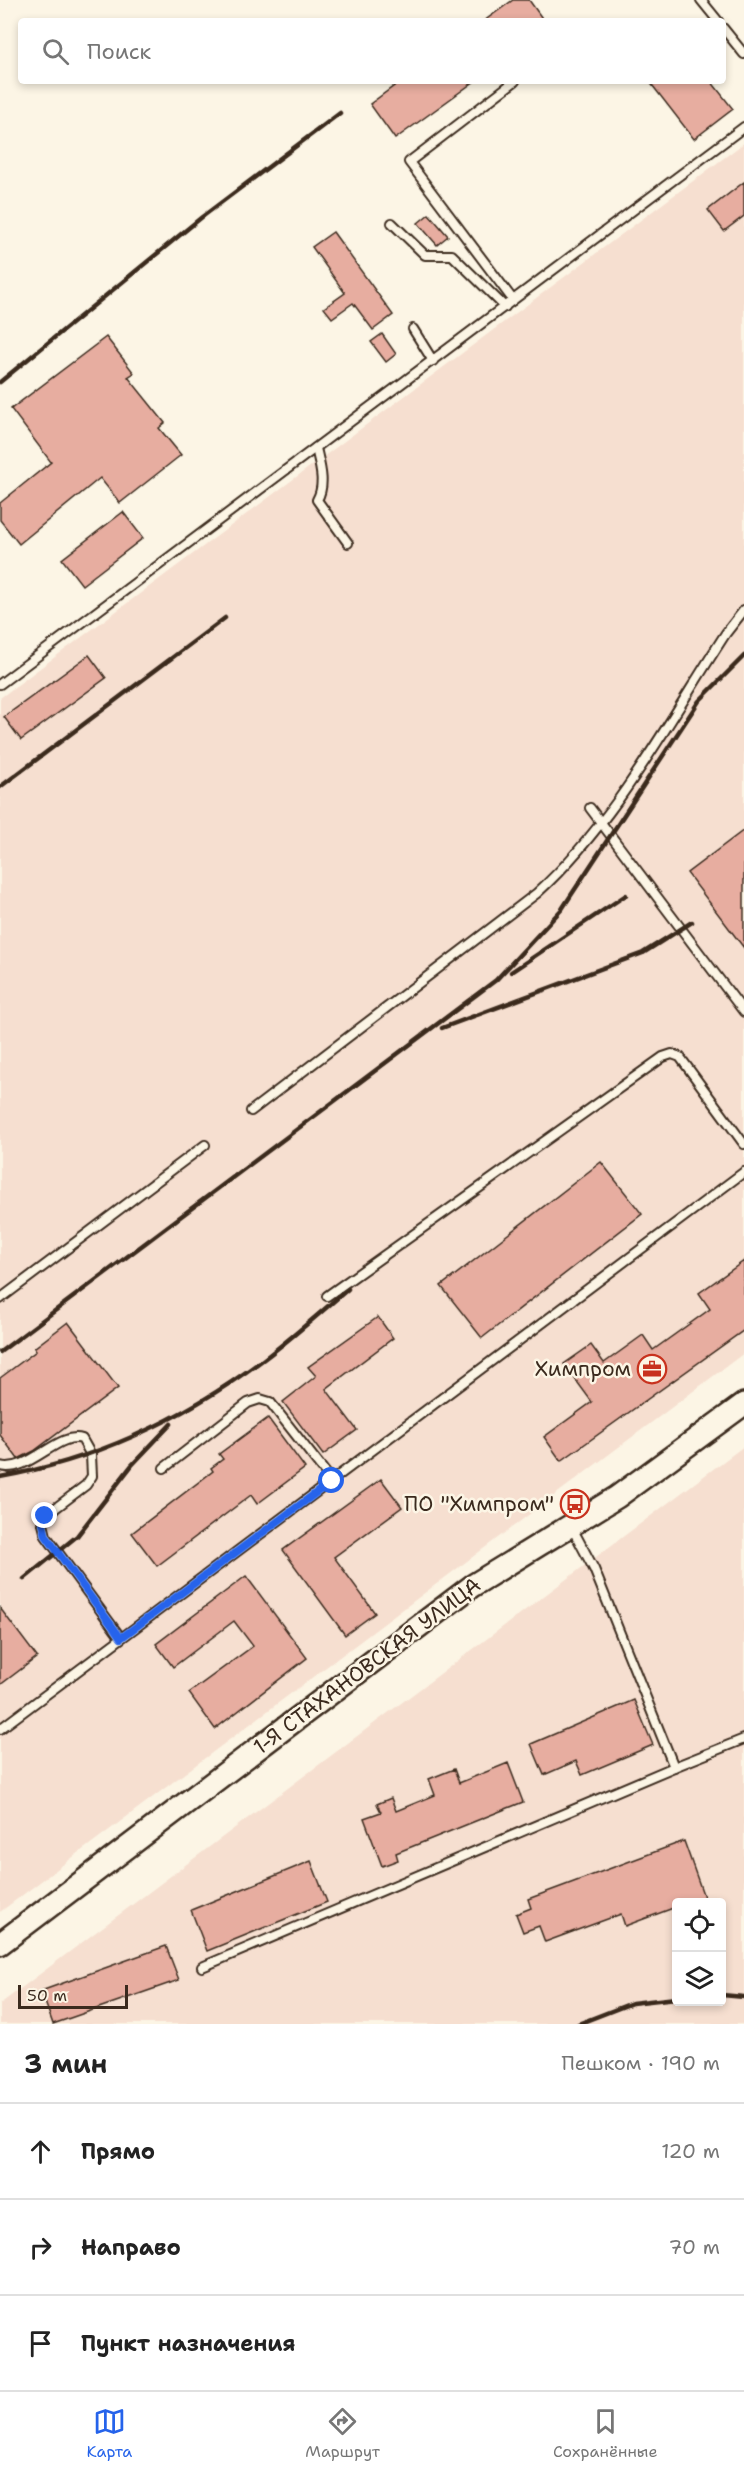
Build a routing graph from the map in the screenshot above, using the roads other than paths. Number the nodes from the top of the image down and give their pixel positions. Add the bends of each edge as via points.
1 (701, 0) edge
2 (716, 18) edge
3 (726, 32) edge
4 (744, 54) edge
5 (511, 84) edge
6 (744, 127) edge
7 (392, 223) dead end
8 (513, 300) junction
9 (505, 307) junction
10 (413, 329) dead end
11 (433, 361) junction
12 (316, 448) junction
13 (348, 543) dead end
14 (744, 610) edge
15 (0, 684) edge
16 (590, 808) dead end
17 (602, 823) junction
18 (744, 1012) edge
19 (251, 1111) dead end
20 (744, 1144) edge
21 (205, 1145) dead end
22 (744, 1172) edge
23 (327, 1296) dead end
24 (0, 1299) edge
25 (744, 1404) edge
26 (0, 1466) edge
27 (164, 1468) dead end
28 (332, 1481) junction
29 (571, 1526) junction
30 (121, 1638) junction
31 (0, 1729) edge
32 (744, 1739) edge
33 (674, 1767) junction
34 (0, 1944) edge
35 (202, 1967) dead end

1 - 2 lane
3 - 4 lane
5 - 8 lane via 409,162
6 - 8 lane
7 - 9 lane via 425,255 452,255
8 - 9 lane
9 - 11 lane
10 - 11 lane
11 - 12 lane
12 - 13 lane via 322,476 317,500
12 - 15 lane
14 - 17 lane
16 - 17 lane
17 - 18 lane
17 - 19 lane via 537,892
20 - 23 lane via 680,1057 663,1057
21 - 24 lane
22 - 28 lane
25 - 29 main road, 1-Я СТАХАНОВСКАЯ УЛИЦА
26 - 30 lane via 17,1467 71,1438 82,1439 88,1446 92,1476 45,1516 43,1524 46,1536
27 - 28 lane via 248,1403 260,1399 270,1402
28 - 30 lane
29 - 33 lane via 594,1569
29 - 34 main road, 1-Я СТАХАНОВСКАЯ УЛИЦА via 472,1586
30 - 31 lane
32 - 33 lane
33 - 35 lane

